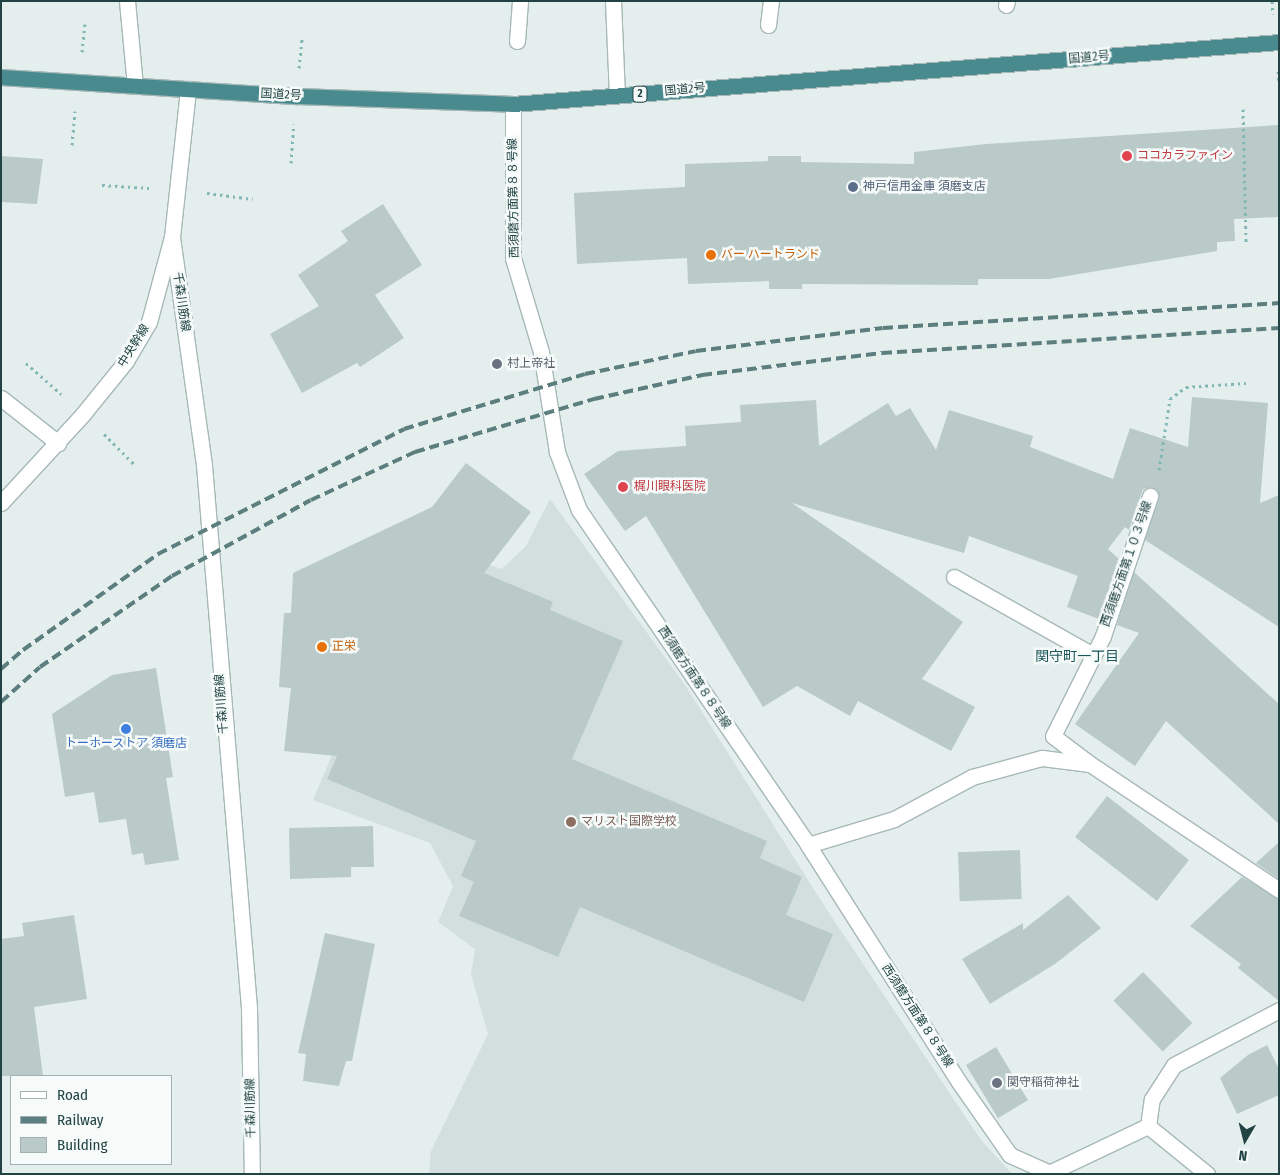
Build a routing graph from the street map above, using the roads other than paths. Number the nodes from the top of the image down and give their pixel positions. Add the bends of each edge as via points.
1 (127, 1) edge
2 (520, 1) edge
3 (613, 1) edge
4 (771, 1) edge
5 (768, 25) dead end
6 (517, 41) dead end
7 (1279, 42) edge
8 (1, 77) edge
9 (135, 86) junction
10 (188, 89) junction
11 (617, 96) junction
12 (513, 104) junction
13 (172, 237) junction
14 (1, 398) edge
15 (58, 443) junction
16 (1150, 496) road end
17 (1, 503) edge
18 (954, 577) dead end
19 (1093, 655) junction
20 (1090, 764) junction
21 (808, 846) junction
22 (1279, 890) edge
23 (1279, 1010) edge
24 (1148, 1126) junction
25 (1052, 1173) edge
26 (252, 1174) edge
27 (1207, 1174) edge

1 - 9 street
2 - 6 street
3 - 11 street
4 - 5 street
7 - 11 highway, 国道2号 / 2
8 - 9 highway, 国道2号 / 2
9 - 10 highway, 国道2号 / 2
10 - 12 highway, 国道2号 / 2
10 - 13 street, 中央幹線
11 - 12 highway, 国道2号 / 2
12 - 21 street, 西須磨方面第８８号線 via 513,258 542,352 557,452 579,510
13 - 15 street, 中央幹線 via 149,322 126,361
13 - 26 street, 千森川筋線 via 204,464 249,1008
14 - 15 street
15 - 17 street, 中央幹線
16 - 19 street, 西須磨方面第１０３号線 via 1138,538
18 - 19 street
19 - 20 street, 西須磨方面第１０３号線 via 1052,736
20 - 21 street via 1042,758 972,777 894,819
20 - 22 street, 西須磨方面第１０３号線
21 - 25 street, 西須磨方面第８８号線 via 959,1082 1010,1155
23 - 24 street via 1174,1065 1152,1099
24 - 25 street
24 - 27 street

